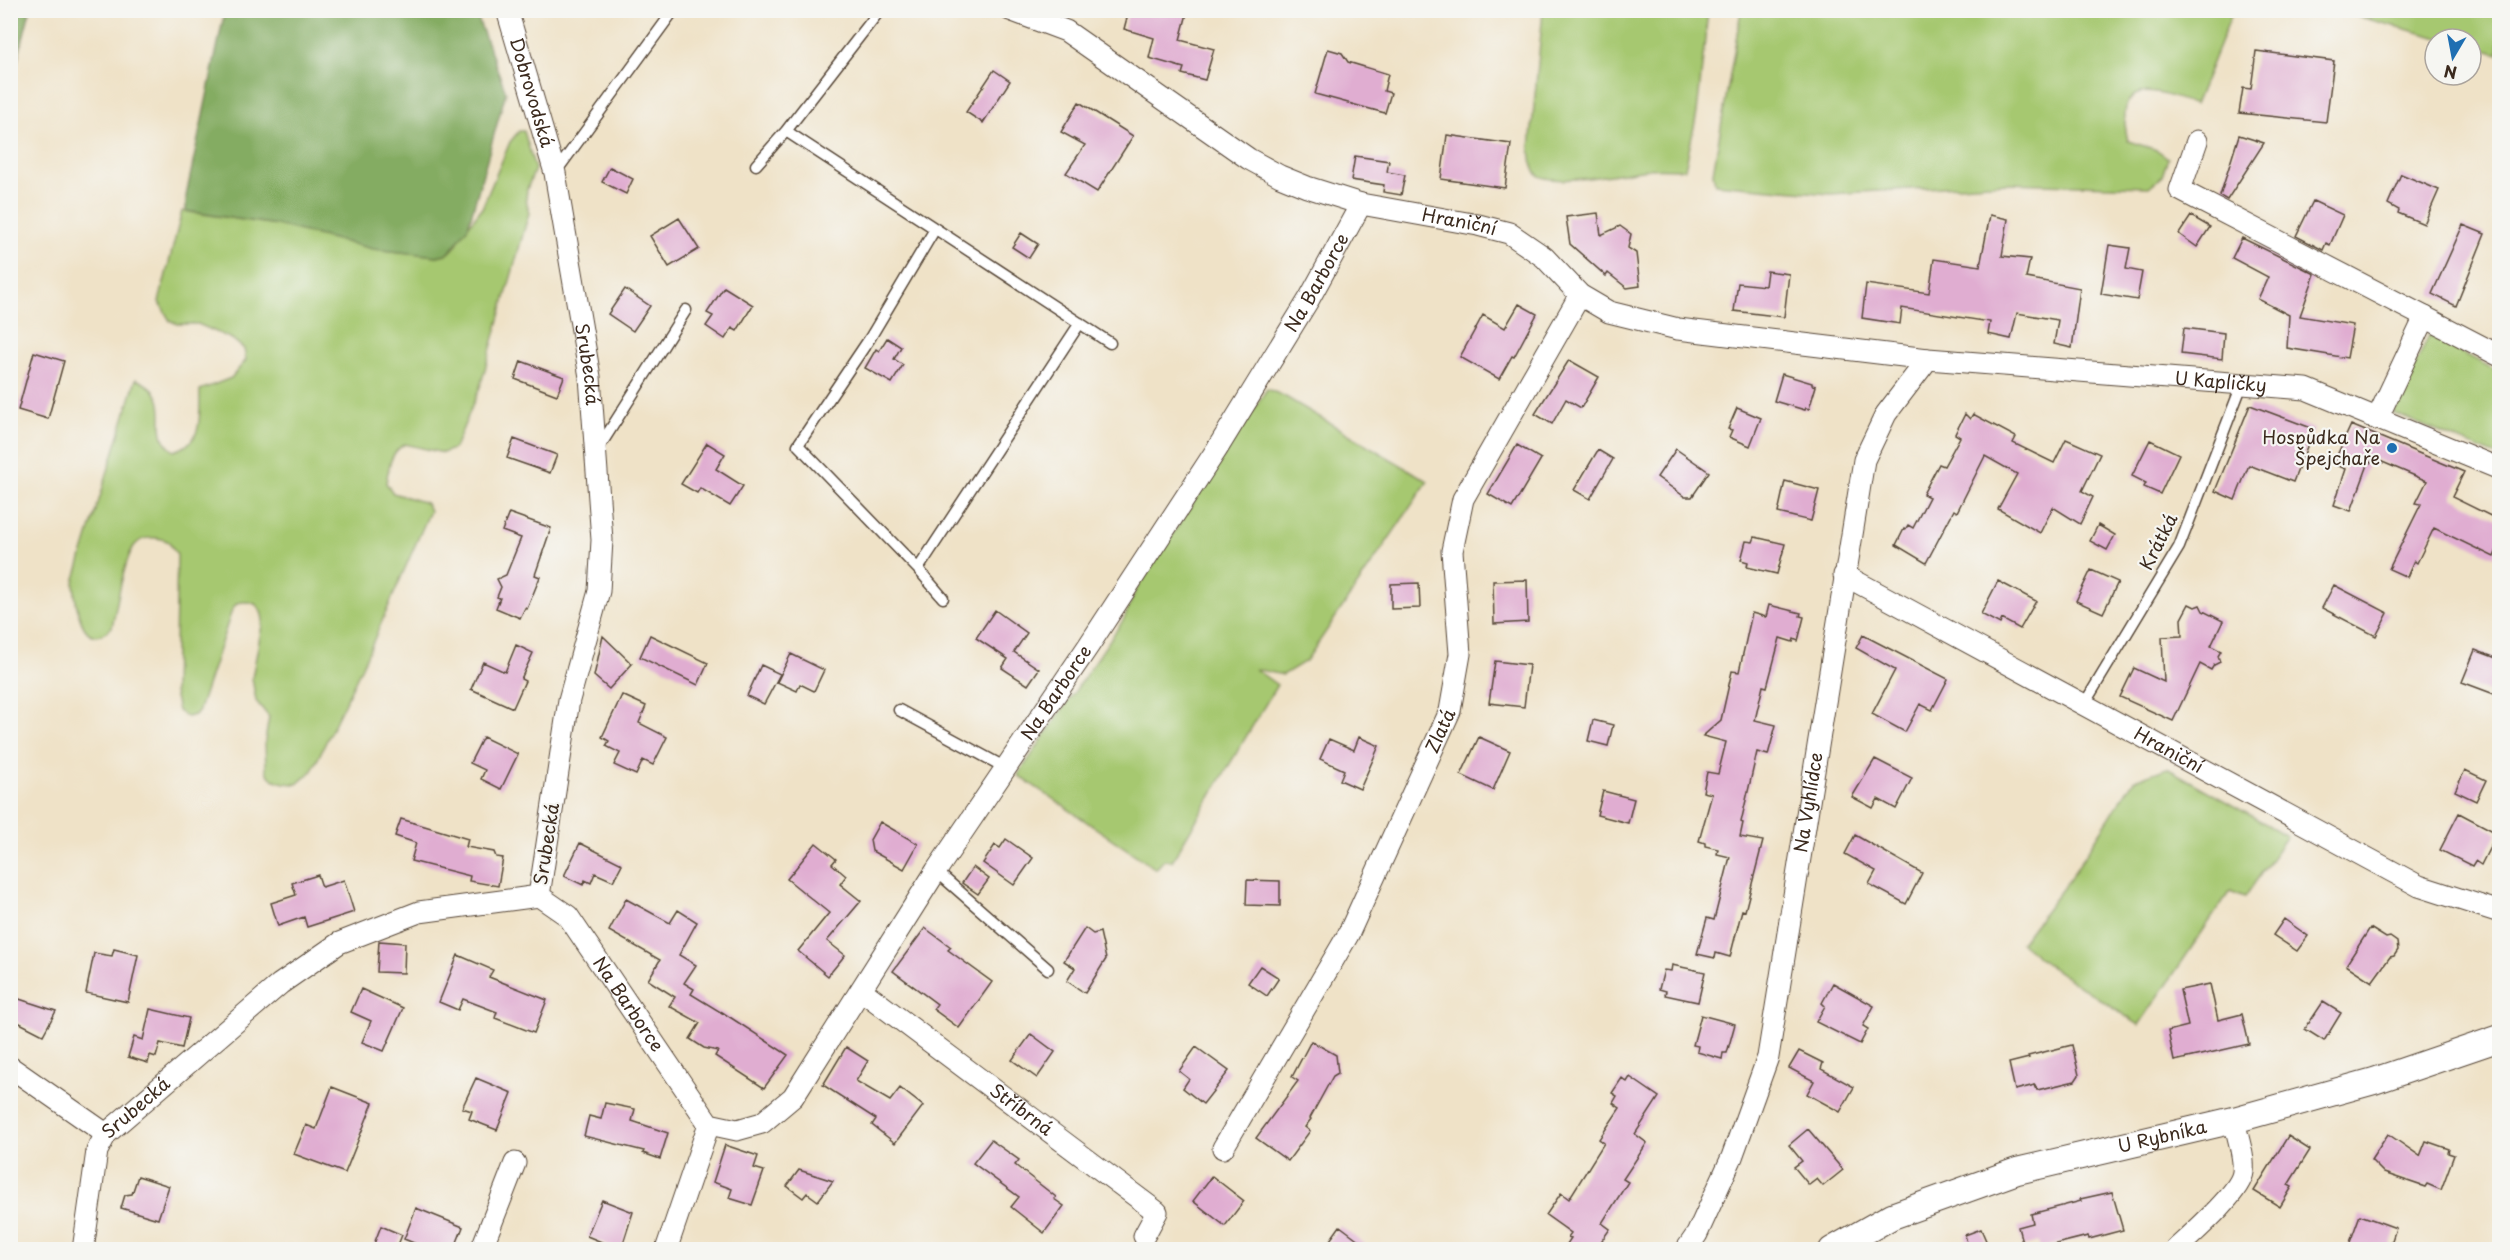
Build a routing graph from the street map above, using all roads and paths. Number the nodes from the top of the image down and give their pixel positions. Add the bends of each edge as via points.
1 (507, 10) edge
2 (674, 10) edge
3 (880, 10) edge
4 (1010, 10) edge
5 (786, 131) junction
6 (2197, 141) dead end
7 (756, 165) dead end
8 (555, 173) junction
9 (1361, 204) junction
10 (935, 228) junction
11 (1580, 295) junction
12 (686, 310) dead end
13 (2425, 316) junction
14 (1080, 323) junction
15 (1110, 343) dead end
16 (2499, 356) edge
17 (1928, 359) junction
18 (2243, 382) junction
19 (2377, 419) junction
20 (596, 452) junction
21 (2499, 469) edge
22 (918, 569) junction
23 (1844, 575) junction
24 (943, 598) dead end
25 (2083, 706) junction
26 (899, 710) dead end
27 (1006, 768) junction
28 (936, 872) junction
29 (539, 896) junction
30 (2499, 912) edge
31 (1048, 969) dead end
32 (861, 990) junction
33 (2499, 1038) edge
34 (10, 1067) edge
35 (2234, 1120) junction
36 (709, 1124) junction
37 (106, 1134) junction
38 (1223, 1148) dead end
39 (514, 1162) dead end
40 (1144, 1236) dead end
41 (1698, 1244) edge
42 (82, 1250) edge
43 (481, 1250) edge
44 (666, 1250) edge
45 (1832, 1250) edge
46 (2175, 1250) edge

1 - 8 street, Dobrovodská
2 - 8 lane
3 - 5 lane
4 - 9 street, Hraniční via 1066,31 1249,159 1280,176
5 - 7 lane
5 - 10 lane
6 - 13 street via 2180,190
8 - 20 street, Srubecká via 590,378
9 - 11 street, Hraniční via 1509,233 1544,257
9 - 27 street, Na Barborce via 1309,299 1217,449
10 - 14 lane
10 - 22 lane via 870,338 798,445
11 - 17 street, Hraniční via 1609,312 1678,328
11 - 38 street, Zlatá via 1463,499 1452,550 1460,654 1450,711 1348,935
12 - 20 lane
13 - 16 street
13 - 19 street
14 - 15 lane
14 - 22 lane
17 - 18 street, U Kapličky
17 - 23 street, Na Vyhlídce via 1887,414 1864,460
18 - 19 street, U Kapličky via 2306,389
18 - 25 lane, Krátká via 2179,547
19 - 21 street, U Kapličky
20 - 29 street, Srubecká via 602,540 599,591 569,700
22 - 24 lane
23 - 25 street, Hraniční
23 - 41 street, Na Vyhlídce via 1768,1057
25 - 30 street, Hraniční via 2419,886
26 - 27 lane
27 - 28 street, Na Barborce
28 - 31 lane
28 - 32 street, Na Barborce
29 - 36 street, Na Barborce via 568,916
29 - 37 street, Srubecká via 419,912 339,943 280,984
32 - 36 street, Na Barborce via 793,1097 762,1123 737,1130
32 - 40 street, Stříbrná via 1157,1212
33 - 35 street, U Rybníka via 2374,1082
34 - 37 street
35 - 45 street, U Rybníka via 2017,1171 1892,1216
35 - 46 street via 2244,1170 2240,1183
36 - 44 street
37 - 42 street, Srubecká via 98,1151
39 - 43 street

